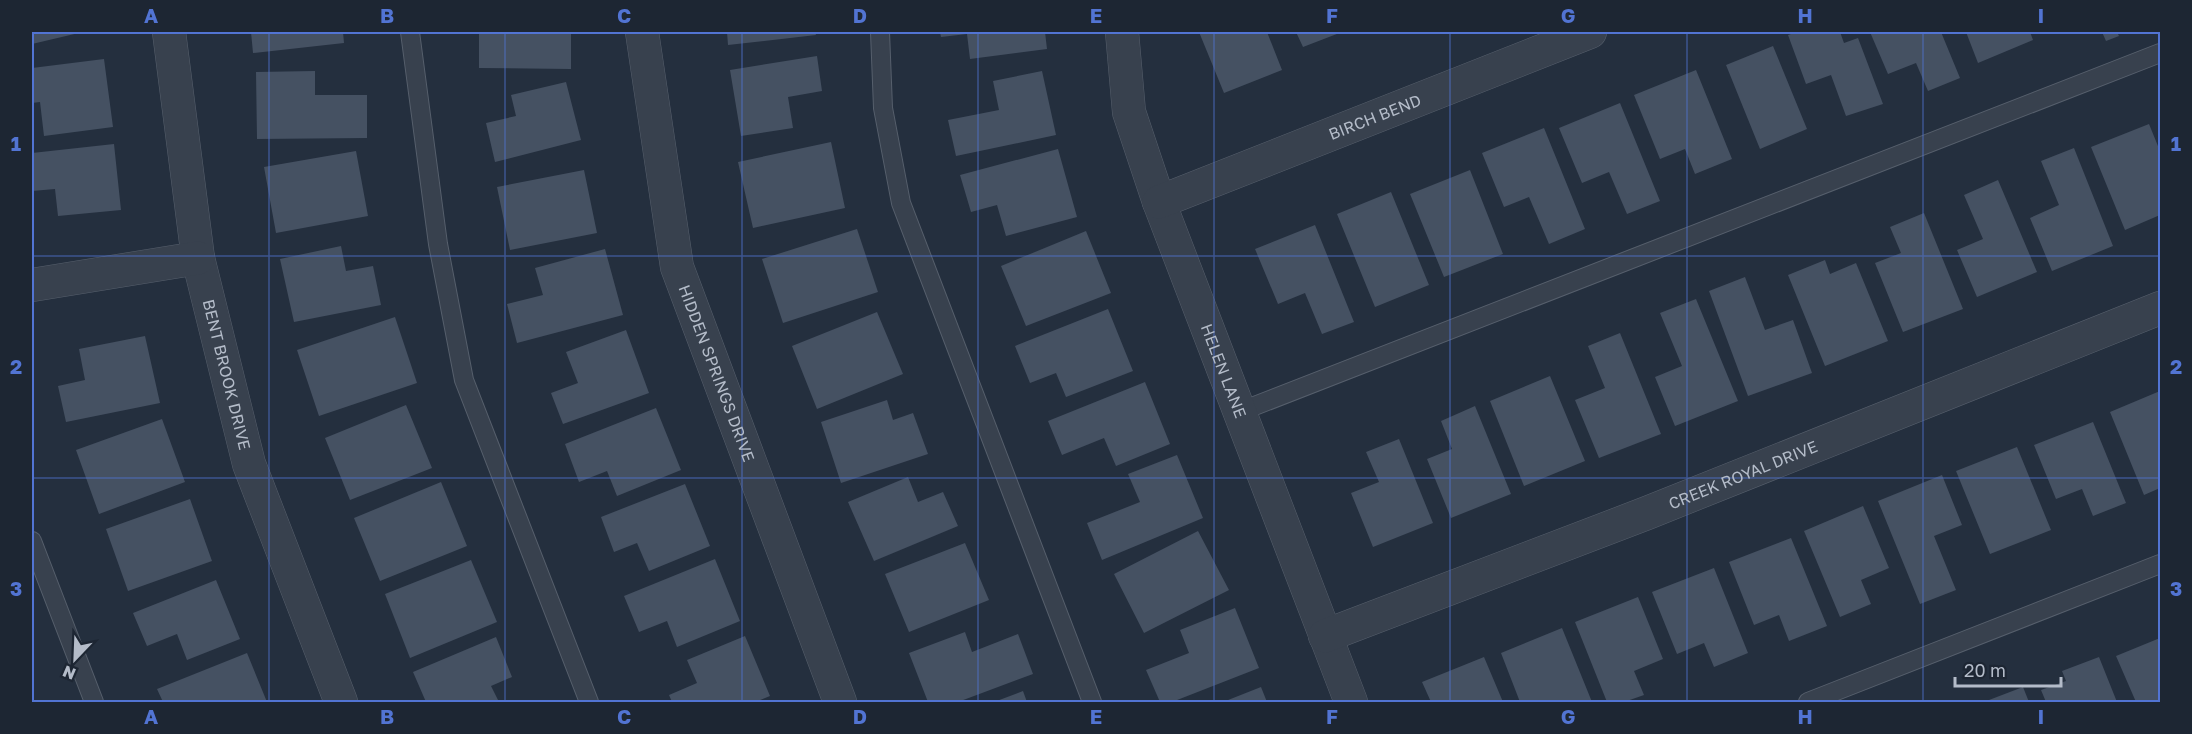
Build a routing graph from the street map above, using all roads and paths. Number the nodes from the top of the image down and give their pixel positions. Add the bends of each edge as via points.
1 (169, 32) edge
2 (410, 32) edge
3 (642, 32) edge
4 (880, 32) edge
5 (1122, 32) edge
6 (1590, 32) edge
7 (2160, 53) edge
8 (1159, 202) junction
9 (198, 258) junction
10 (32, 285) edge
11 (2160, 308) edge
12 (1239, 412) junction
13 (32, 541) edge
14 (2160, 564) edge
15 (1325, 636) junction
16 (94, 702) edge
17 (341, 702) edge
18 (589, 702) edge
19 (840, 702) edge
20 (1092, 702) edge
21 (1351, 702) edge
22 (1808, 702) edge

1 - 9 street, BENT BROOK DRIVE
2 - 18 lane via 438,244 464,380
3 - 19 street, HIDDEN SPRINGS DRIVE via 677,267
4 - 20 lane via 883,108 901,203
5 - 8 street, HELEN LANE via 1129,112
6 - 8 street, BIRCH BEND
7 - 12 lane
8 - 12 street, HELEN LANE
9 - 10 street
9 - 17 street, BENT BROOK DRIVE via 249,464
11 - 15 street, CREEK ROYAL DRIVE via 1647,513
12 - 15 street, HELEN LANE
13 - 16 lane
14 - 22 lane
15 - 21 street, HELEN LANE

